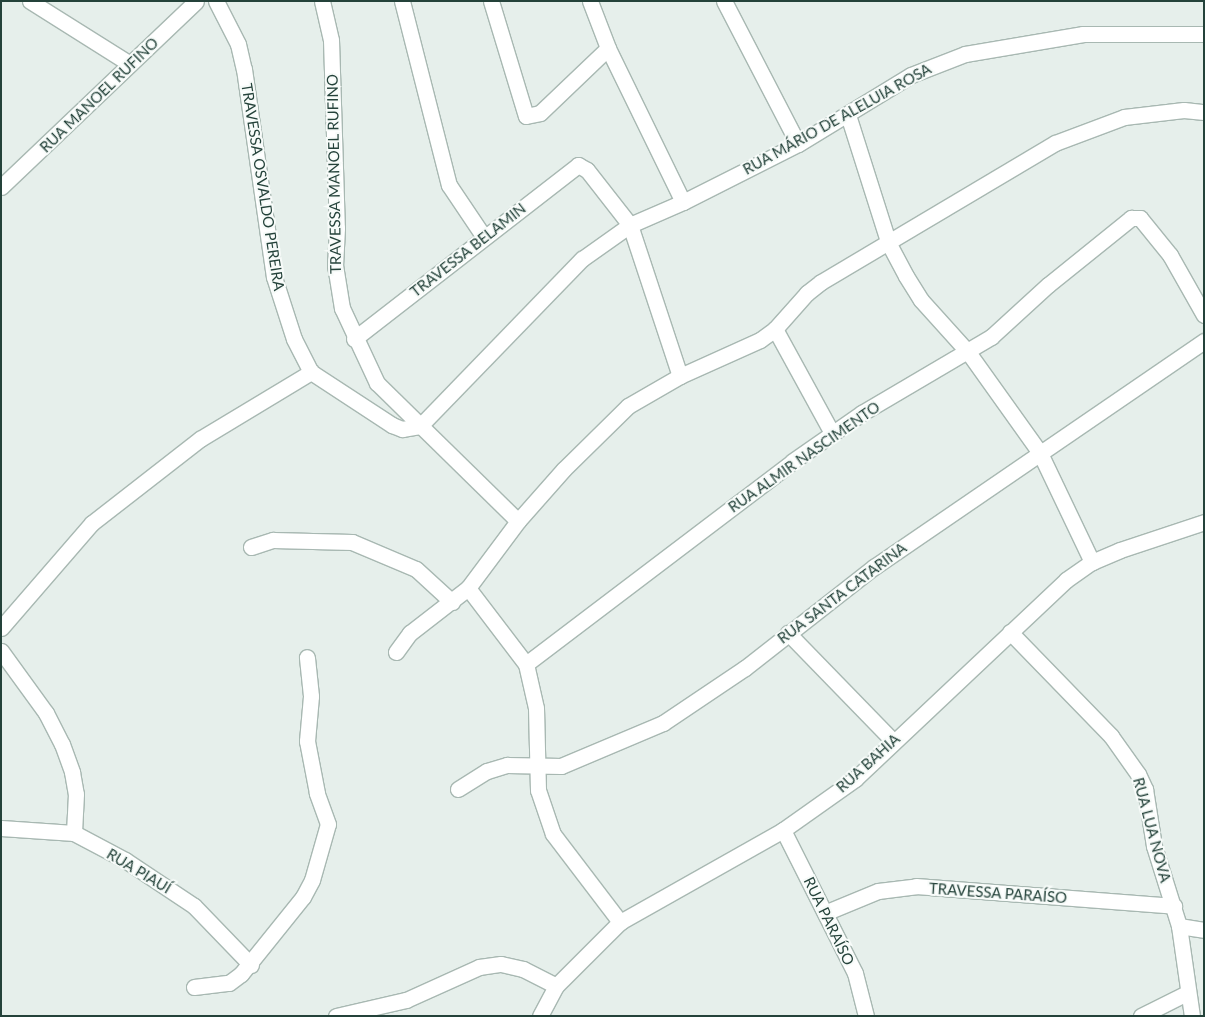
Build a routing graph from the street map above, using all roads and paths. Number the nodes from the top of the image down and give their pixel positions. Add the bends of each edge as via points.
1 (30, 1) edge
2 (196, 1) edge
3 (216, 1) edge
4 (322, 1) edge
5 (402, 1) edge
6 (491, 1) edge
7 (590, 1) edge
8 (724, 1) edge
9 (1204, 34) edge
10 (608, 48) junction
11 (130, 64) junction
12 (1204, 112) edge
13 (848, 115) junction
14 (798, 144) junction
15 (1, 188) edge
16 (683, 202) junction
17 (630, 225) junction
18 (484, 238) junction
19 (889, 244) junction
20 (1204, 315) edge
21 (775, 329) junction
22 (354, 339) junction
23 (1204, 341) edge
24 (968, 352) junction
25 (311, 372) junction
26 (680, 376) junction
27 (420, 426) junction
28 (832, 433) junction
29 (1040, 453) junction
30 (518, 521) junction
31 (1204, 522) edge
32 (251, 547) dead end
33 (1092, 562) junction
34 (468, 588) junction
35 (452, 602) junction
36 (1, 628) edge
37 (1010, 632) junction
38 (788, 633) junction
39 (1, 651) edge
40 (396, 652) dead end
41 (307, 657) dead end
42 (526, 664) junction
43 (893, 741) junction
44 (536, 764) junction
45 (458, 790) dead end
46 (1, 828) edge
47 (782, 830) junction
48 (74, 833) junction
49 (1174, 906) junction
50 (827, 912) junction
51 (620, 922) junction
52 (1179, 926) junction
53 (1204, 930) edge
54 (251, 965) junction
55 (194, 986) dead end
56 (556, 986) junction
57 (1186, 993) junction
58 (336, 1016) edge
59 (540, 1016) edge
60 (866, 1016) edge
61 (1142, 1016) edge
62 (1192, 1016) edge

1 - 11 street
2 - 11 street, RUA MANOEL RUFINO
3 - 25 street, TRAVESSA OSVALDO PEREIRA via 238,44 244,69 274,277 294,339
4 - 22 street, TRAVESSA MANOEL RUFINO via 331,40 337,228 334,265 342,308
5 - 18 street via 449,185
6 - 10 street via 526,116 540,113
7 - 10 street
8 - 14 street
9 - 13 street, RUA MÁRIO DE ALELUIA ROSA via 1083,34 965,54 911,75
10 - 16 street
11 - 15 street, RUA MANOEL RUFINO
12 - 19 street via 1146,112 1083,130 1024,159
13 - 14 street, RUA MÁRIO DE ALELUIA ROSA
13 - 19 street
14 - 16 street, RUA MÁRIO DE ALELUIA ROSA
16 - 17 street, RUA MÁRIO DE ALELUIA ROSA
17 - 18 street, TRAVESSA BELAMIN via 583,166 574,166
17 - 26 street
17 - 27 street, RUA MÁRIO DE ALELUIA ROSA via 582,259
18 - 22 street, TRAVESSA BELAMIN
19 - 21 street via 814,287
19 - 24 street via 921,300
20 - 24 street, RUA ALMIR NASCIMENTO via 1170,255 1140,218 1131,218 1048,285 1010,322
21 - 26 street via 742,350
21 - 28 street
22 - 27 street, TRAVESSA MANOEL RUFINO via 378,383
23 - 29 street, RUA SANTA CATARINA
24 - 28 street, RUA ALMIR NASCIMENTO
24 - 29 street
25 - 27 street via 392,425 402,429
25 - 36 street via 200,439 105,512
26 - 30 street via 649,392 612,419
27 - 30 street, TRAVESSA MANOEL RUFINO
28 - 42 street, RUA ALMIR NASCIMENTO
29 - 33 street
29 - 38 street, RUA SANTA CATARINA via 874,567
30 - 34 street
31 - 33 street, RUA BAHIA
32 - 35 street via 273,540 352,542 416,569
33 - 37 street, RUA BAHIA via 1066,580
34 - 35 street
34 - 42 street
35 - 40 street via 410,633
37 - 43 street, RUA BAHIA
37 - 49 street, RUA LUA NOVA via 1111,736 1138,774 1145,790 1154,846
38 - 43 street
38 - 44 street, RUA SANTA CATARINA via 745,668 663,722 561,766
39 - 48 street via 46,713 62,744 76,794
41 - 54 street via 311,696 307,741 317,793 328,824 312,880 303,897
42 - 44 street via 536,708
43 - 47 street, RUA BAHIA via 855,779
44 - 45 street, RUA SANTA CATARINA via 507,765 488,771
44 - 51 street via 538,790 553,834
46 - 48 street, RUA PIAUÍ
47 - 50 street, RUA PARAÍSO
47 - 51 street, RUA BAHIA
48 - 54 street, RUA PIAUÍ via 158,881 194,906
49 - 50 street, TRAVESSA PARAÍSO via 916,886 878,891
49 - 52 street, RUA LUA NOVA
50 - 60 street, RUA PARAÍSO via 855,973
51 - 56 street, RUA BAHIA
52 - 53 street
52 - 57 street, RUA LUA NOVA
54 - 55 street via 229,983
56 - 58 street via 523,969 501,964 479,966 406,1000
56 - 59 street, RUA BAHIA
57 - 61 street
57 - 62 street, RUA LUA NOVA

